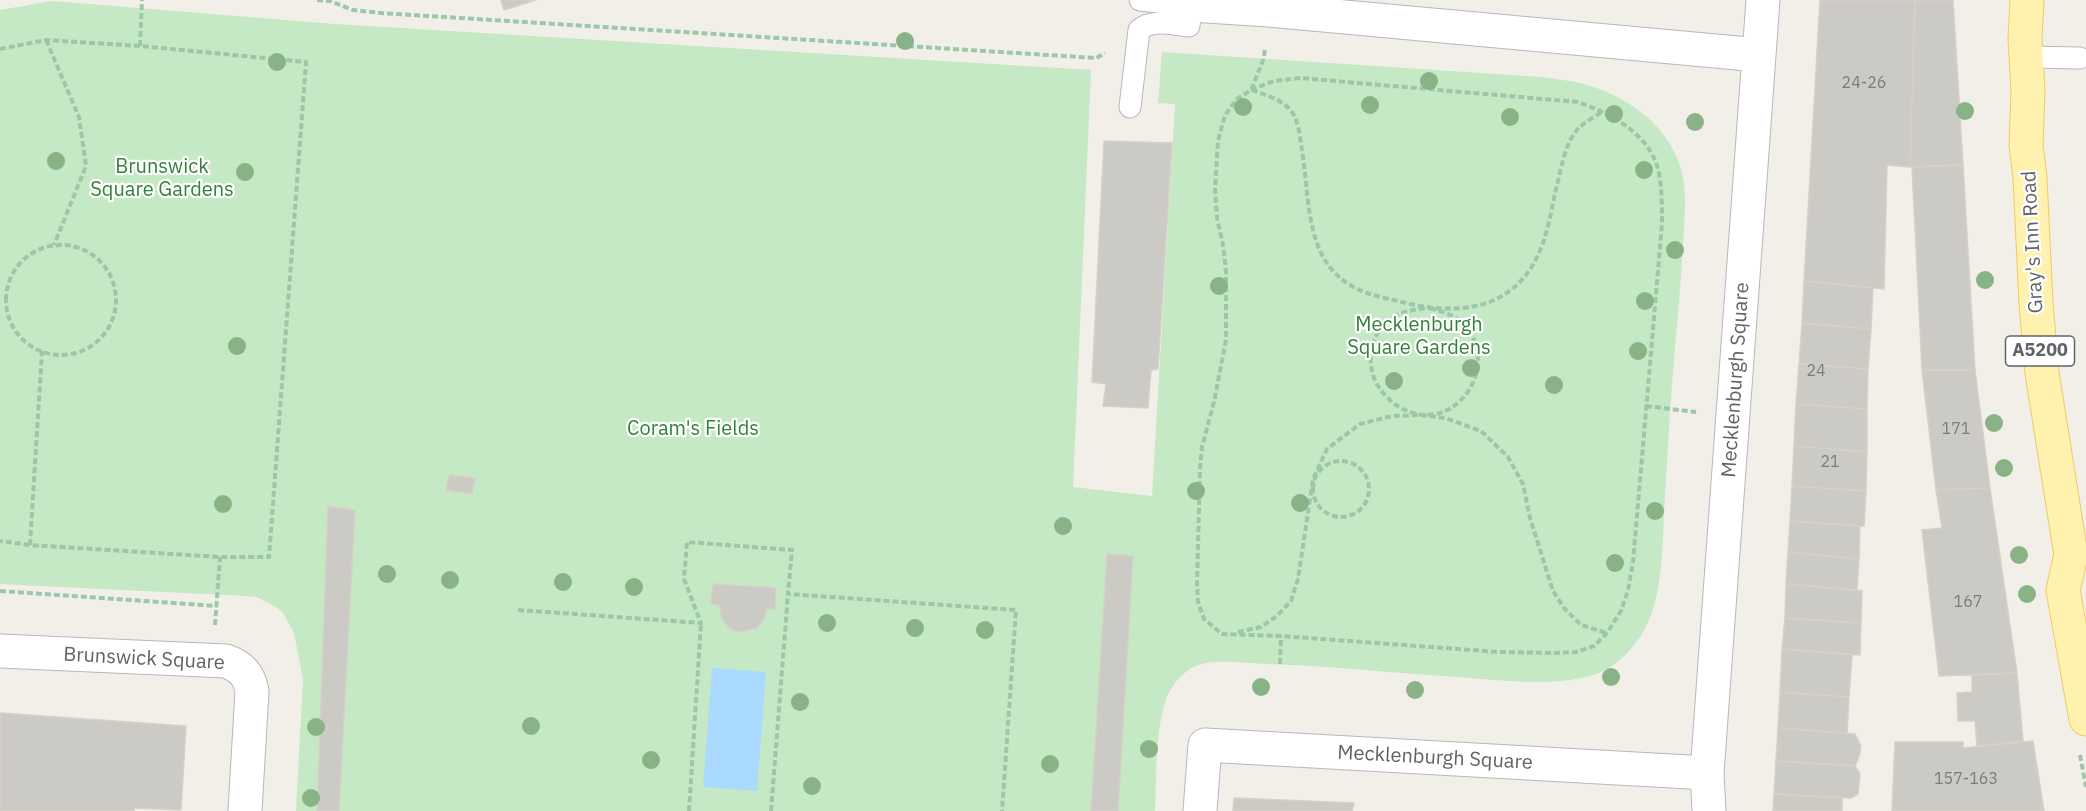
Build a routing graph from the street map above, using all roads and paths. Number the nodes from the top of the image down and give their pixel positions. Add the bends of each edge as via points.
1 (142, 0) edge
2 (317, 0) edge
3 (1140, 0) edge
4 (1763, 0) edge
5 (2027, 0) edge
6 (1191, 5) junction
7 (1269, 10) junction
8 (46, 40) junction
9 (140, 46) junction
10 (1107, 48) dead end
11 (0, 49) edge
12 (1759, 55) junction
13 (2027, 57) junction
14 (2080, 58) dead end
15 (1251, 90) junction
16 (1130, 107) dead end
17 (1604, 111) junction
18 (54, 244) junction
19 (1430, 308) junction
20 (42, 351) junction
21 (1646, 406) junction
22 (1421, 415) junction
23 (1733, 416) junction
24 (1313, 479) junction
25 (0, 541) edge
26 (30, 545) junction
27 (220, 557) junction
28 (2079, 564) edge
29 (0, 591) edge
30 (788, 594) junction
31 (217, 606) junction
32 (518, 610) dead end
33 (701, 623) junction
34 (214, 632) dead end
35 (1607, 633) junction
36 (1222, 634) junction
37 (1281, 636) junction
38 (0, 651) edge
39 (1280, 664) dead end
40 (2086, 719) edge
41 (1707, 773) junction
42 (245, 811) edge
43 (689, 811) edge
44 (771, 811) edge
45 (1002, 811) edge
46 (1200, 811) edge
47 (1709, 811) edge

1 - 9 path
2 - 10 path via 381,13 1096,58
3 - 6 lane
4 - 12 street, Mecklenburgh Square
5 - 13 main road, Gray's Inn Road / A5200
6 - 7 street
6 - 16 lane via 1189,26 1154,23 1139,30
7 - 12 street
7 - 15 path via 1264,58
8 - 9 path
8 - 11 path
8 - 18 path via 79,117 86,166
9 - 27 path via 306,62 269,557
12 - 23 street, Mecklenburgh Square
13 - 14 lane
13 - 28 main road, Gray's Inn Road / A5200 via 2026,145 2041,362
15 - 17 path via 1274,81 1300,78 1548,98
15 - 19 path via 1275,98 1292,112 1301,145 1310,214 1325,263 1365,293
15 - 36 path via 1237,99 1225,115 1218,141 1216,218 1226,271 1226,340 1200,469 1198,602 1204,619
17 - 19 path via 1578,128 1566,148 1538,255 1518,286 1494,301 1470,308
17 - 21 path via 1625,124 1649,151 1662,191
18 - 20 path via 22,261 11,276 6,293 14,328 26,342
18 - 20 path via 89,252 104,264 117,297 107,332 94,345 60,355
19 - 22 path via 1446,313 1465,327 1473,341 1478,366 1469,392 1457,405 1449,411
19 - 22 path via 1399,313 1387,320 1378,330 1370,364 1377,386 1394,404
20 - 26 path
21 - 23 path
21 - 35 path via 1633,562 1621,611
22 - 24 path via 1392,416 1360,424 1327,448
22 - 35 path via 1445,418 1481,431 1508,457 1523,484 1553,591 1581,625
23 - 41 street, Mecklenburgh Square
24 - 24 path via 1317,506 1323,512 1344,518 1361,510 1366,501 1369,481 1364,472 1351,464 1334,462 1318,471
24 - 36 path via 1291,601 1261,627
25 - 26 path
26 - 27 path
27 - 31 path
28 - 40 main road, Gray's Inn Road / A5200 via 2063,590
29 - 31 path
30 - 33 path via 792,550 687,542 684,579
30 - 44 path
30 - 45 path via 1016,610
31 - 34 path
32 - 33 path
33 - 43 path
35 - 37 path via 1594,645 1576,652 1555,653
36 - 37 path
37 - 39 path
38 - 42 street, Brunswick Square via 226,661 237,665 250,680 252,691
41 - 46 street, Mecklenburgh Square via 1205,745
41 - 47 street

